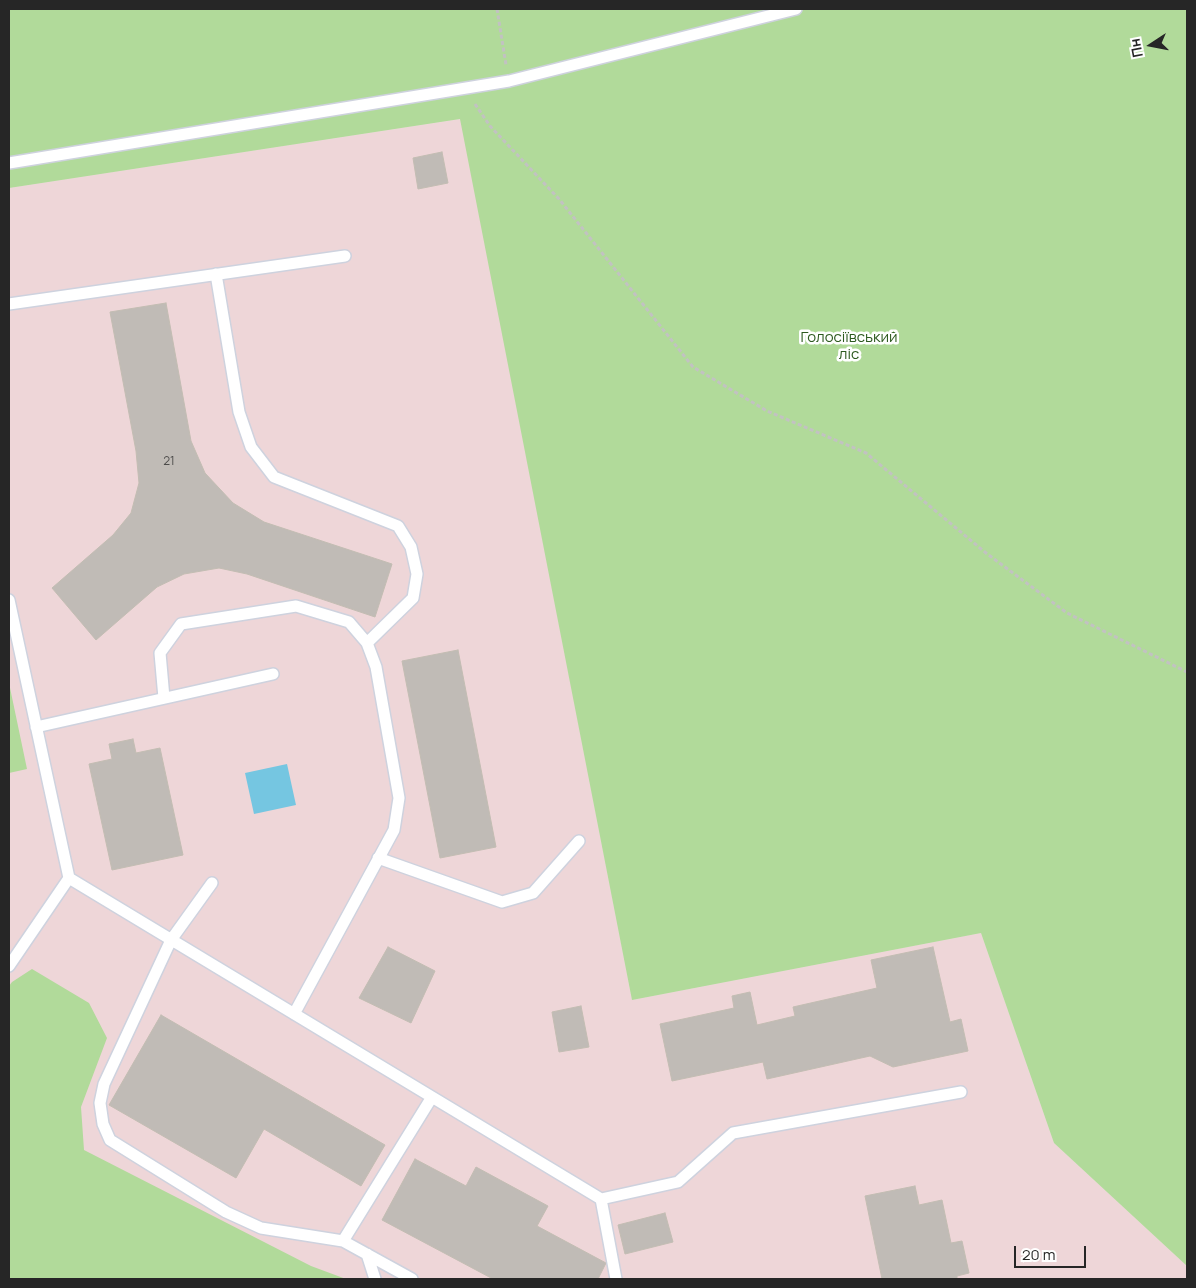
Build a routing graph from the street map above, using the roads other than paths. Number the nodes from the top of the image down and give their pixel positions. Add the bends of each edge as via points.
1 (796, 9) edge
2 (9, 162) edge
3 (344, 256) dead end
4 (216, 274) junction
5 (9, 304) edge
6 (9, 600) edge
7 (368, 643) junction
8 (273, 674) dead end
9 (164, 698) junction
10 (36, 727) junction
11 (580, 840) dead end
12 (378, 858) junction
13 (69, 878) junction
14 (212, 883) dead end
15 (171, 940) junction
16 (9, 966) edge
17 (294, 1014) junction
18 (961, 1092) dead end
19 (432, 1097) junction
20 (601, 1199) junction
21 (343, 1241) junction
22 (367, 1254) junction
23 (375, 1279) edge
24 (412, 1279) edge
25 (616, 1279) edge

1 - 2 lane via 509,81
3 - 4 lane
4 - 5 lane
4 - 7 lane via 239,412 252,447 274,477 398,526 411,547 417,574 413,598
6 - 10 lane
7 - 9 lane via 349,622 296,606 181,624 160,654
7 - 12 lane via 376,667 399,798 394,830
8 - 9 lane
9 - 10 lane
10 - 13 lane
11 - 12 lane via 533,893 502,902
12 - 17 lane
13 - 15 lane
13 - 16 lane
14 - 15 lane
15 - 17 lane
15 - 21 lane via 104,1084 100,1103 103,1124 110,1140 226,1212 262,1228
17 - 19 lane
18 - 20 lane via 733,1133 678,1182
19 - 20 lane
19 - 21 lane
20 - 25 lane
21 - 22 lane
22 - 23 lane
22 - 24 lane

